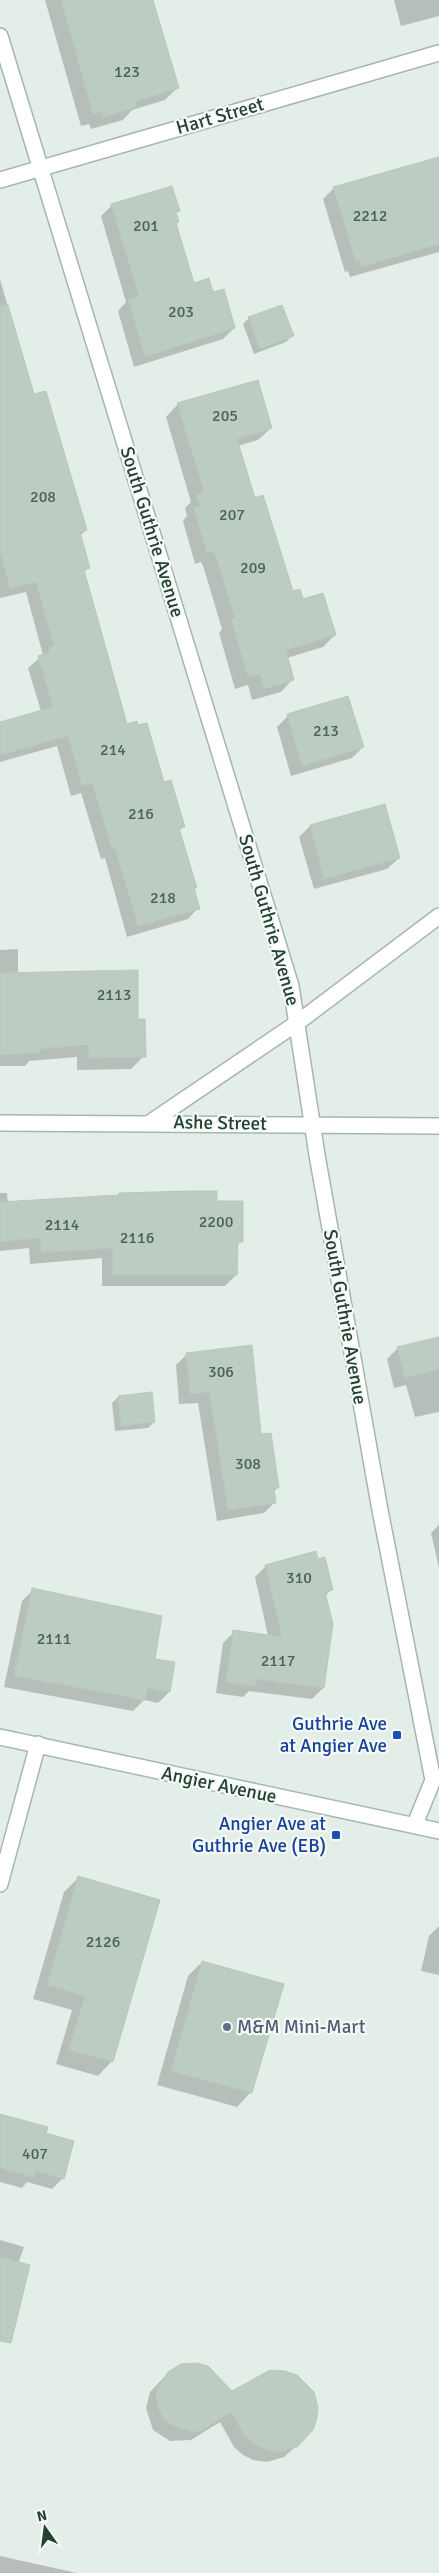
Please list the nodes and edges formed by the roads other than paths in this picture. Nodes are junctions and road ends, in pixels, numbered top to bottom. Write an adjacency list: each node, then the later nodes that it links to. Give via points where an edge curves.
1 (0, 36): 3 (street, South Guthrie Avenue)
2 (439, 52): 3 (street, Hart Street)
3 (40, 169): 4 (street, Hart Street); 6 (street, South Guthrie Avenue, via 291,986)
4 (0, 180)
5 (439, 916): 6 (street)
6 (298, 1023): 7 (street); 9 (street, South Guthrie Avenue)
7 (151, 1122): 8 (street, Ashe Street); 9 (street, Ashe Street)
8 (0, 1123)
9 (312, 1124): 10 (street, Ashe Street); 13 (street, South Guthrie Avenue, via 380,1510 433,1780)
10 (439, 1126)
11 (0, 1737): 12 (street, Angier Avenue)
12 (38, 1744): 13 (street, Angier Avenue, via 147,1770); 15 (street)
13 (415, 1824): 14 (street, Angier Avenue)
14 (439, 1831)
15 (0, 1884)

